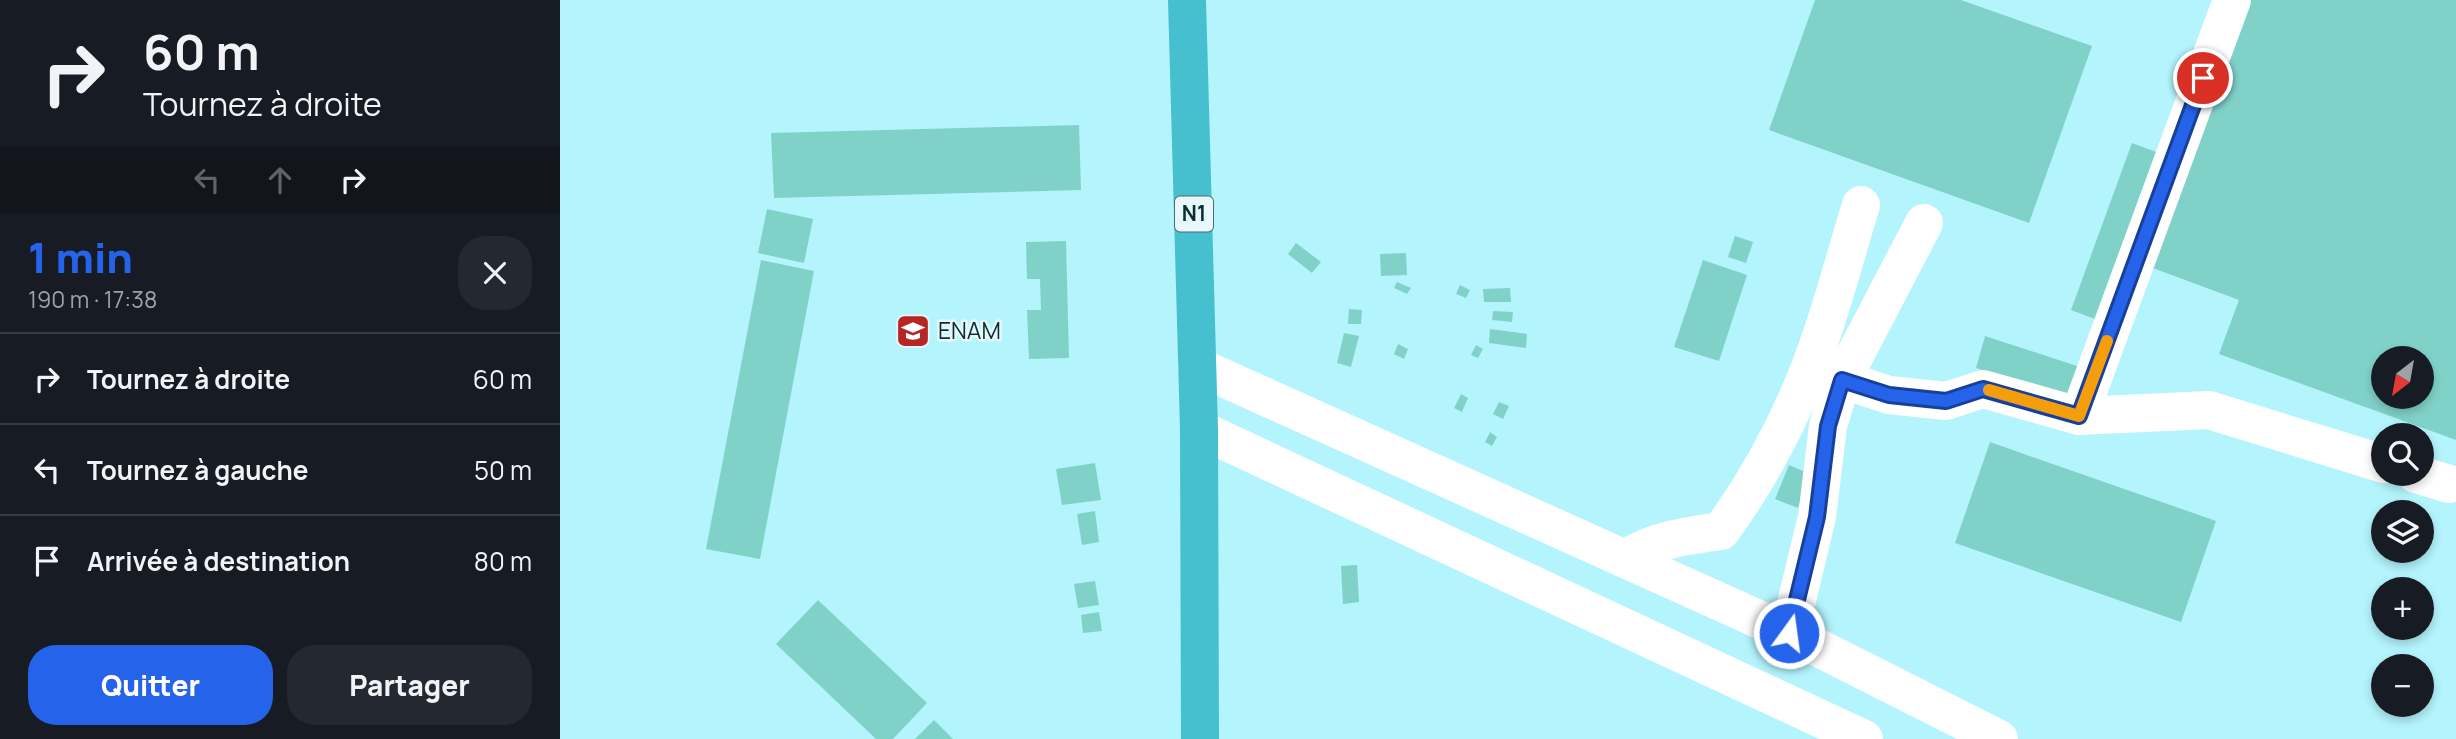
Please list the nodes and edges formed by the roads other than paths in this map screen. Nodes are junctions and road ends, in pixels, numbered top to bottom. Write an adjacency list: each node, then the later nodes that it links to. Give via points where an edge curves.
1 (1188, 0): 5 (highway, N1)
2 (2232, 0): 8 (street)
3 (1861, 205): 6 (street)
4 (1924, 223): 6 (street)
5 (1197, 366): 10 (highway, N1); 12 (street)
6 (1826, 374): 7 (street); 8 (street, via 1889,395 1946,401 1983,389); 9 (street)
7 (1790, 413): 9 (street); 12 (street, via 1721,531 1643,547)
8 (2079, 416): 11 (street, via 2209,410)
9 (1828, 426): 13 (street, via 1817,517)
10 (1199, 429): 14 (highway, N1); 15 (street)
11 (2371, 460)
12 (1625, 559): 13 (street)
13 (1789, 633): 16 (street)
14 (1200, 739)
15 (1864, 739)
16 (1999, 739)

